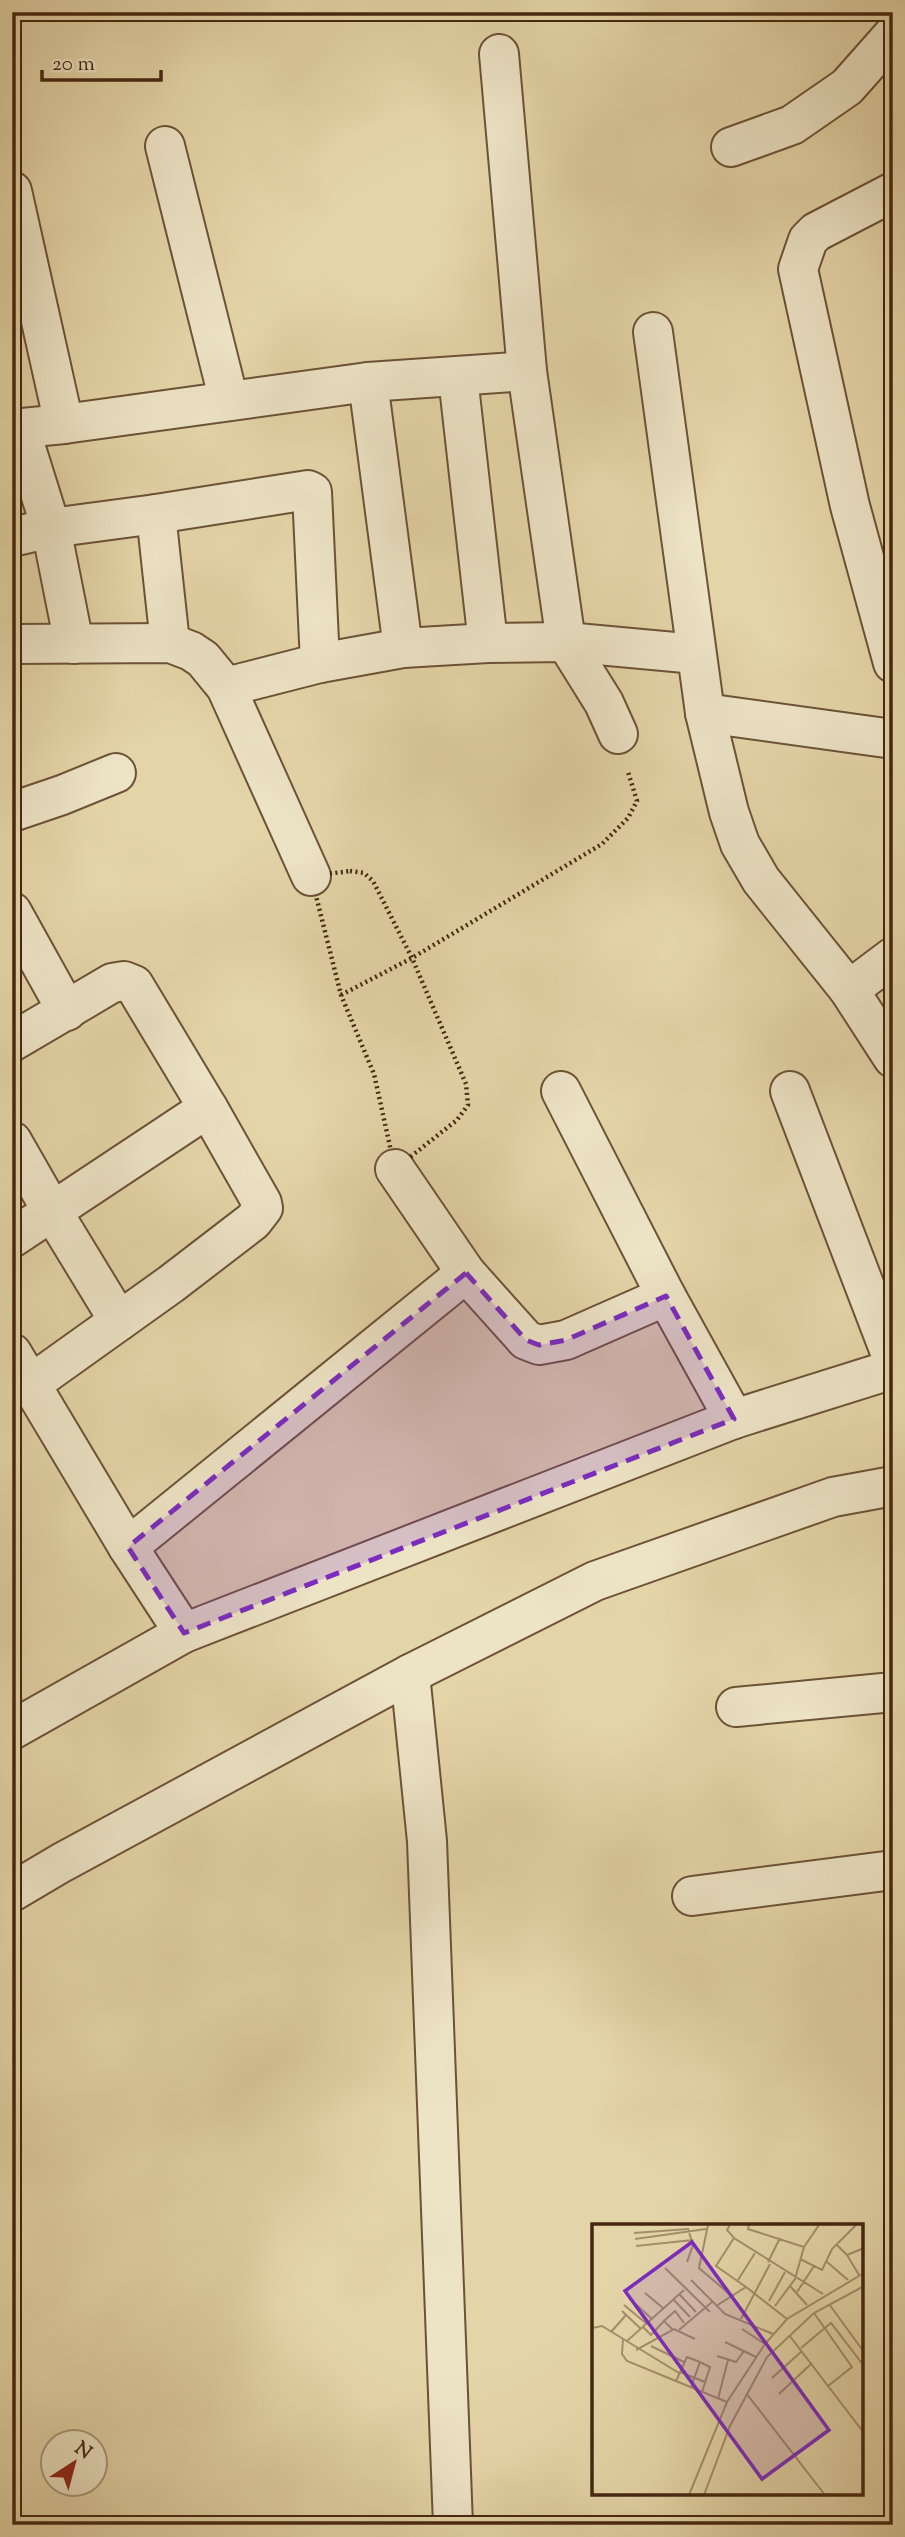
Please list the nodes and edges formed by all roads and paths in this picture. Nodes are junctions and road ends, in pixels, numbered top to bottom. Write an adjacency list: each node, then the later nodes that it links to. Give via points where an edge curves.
1 (893, 35): 4 (street, via 847,87 792,125)
2 (499, 54): 8 (street)
3 (165, 146): 11 (street)
4 (731, 147)
5 (12, 191): 12 (street)
6 (893, 192): 25 (street, via 816,232 797,269 850,506)
7 (653, 332): 23 (street)
8 (527, 371): 9 (street); 17 (street)
9 (458, 377): 10 (street); 19 (street)
10 (368, 382): 11 (street); 22 (street)
11 (229, 401): 12 (street)
12 (64, 424): 13 (street)
13 (16, 429): 15 (street)
14 (156, 514): 15 (street); 18 (street); 24 (street, via 312,492)
15 (51, 528): 16 (street); 21 (street)
16 (12, 537)
17 (566, 642): 19 (street); 23 (street); 28 (street)
18 (170, 643): 21 (street); 26 (street, via 203,659)
19 (488, 643): 22 (street)
20 (12, 644): 21 (street)
21 (74, 644)
22 (403, 648): 24 (street)
23 (696, 654): 27 (street)
24 (320, 663): 26 (street)
25 (893, 663)
26 (226, 687): 32 (street)
27 (705, 713): 29 (street); 36 (street, via 740,844 761,880)
28 (618, 734): 35 (path, via 636,801 628,818 602,844)
29 (893, 739)
30 (116, 773): 31 (street)
31 (12, 812)
32 (311, 876): 35 (path, via 364,873 373,881); 37 (path)
33 (12, 912): 38 (street)
34 (893, 957): 36 (street)
35 (412, 958): 37 (path); 45 (path, via 466,1084 468,1105 457,1120)
36 (849, 990): 40 (street)
37 (341, 995): 45 (path, via 374,1074)
38 (67, 1011): 39 (street); 43 (street, via 112,983 134,985)
39 (12, 1042)
40 (893, 1058)
41 (561, 1091): 49 (street)
42 (790, 1091): 51 (street)
43 (208, 1108): 46 (street); 50 (street, via 263,1208 253,1221)
44 (12, 1141): 46 (street)
45 (395, 1169): 48 (street)
46 (52, 1211): 47 (street); 50 (street)
47 (12, 1238)
48 (466, 1273): 49 (street, via 526,1340 539,1345 566,1340); 56 (street)
49 (666, 1296): 54 (street)
50 (119, 1321): 52 (street)
51 (893, 1360)
52 (21, 1368): 56 (street)
53 (893, 1368): 54 (street)
54 (734, 1419): 57 (street)
55 (893, 1486): 58 (street, via 833,1497 595,1581)
56 (128, 1546): 57 (street)
57 (184, 1633): 61 (street)
58 (410, 1674): 63 (street); 65 (street, via 427,1841)
59 (893, 1692): 60 (street)
60 (736, 1707)
61 (12, 1730)
62 (893, 1870): 64 (street)
63 (12, 1892)
64 (692, 1896)
65 (453, 2525)

